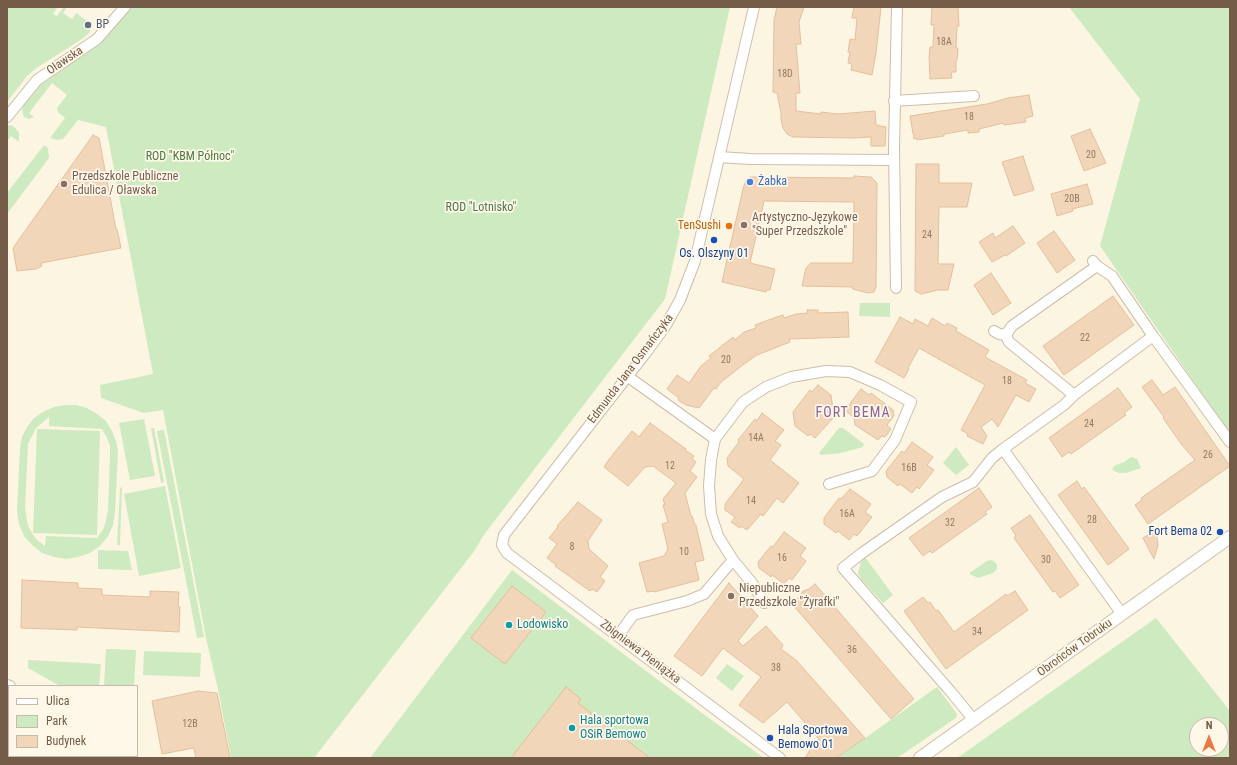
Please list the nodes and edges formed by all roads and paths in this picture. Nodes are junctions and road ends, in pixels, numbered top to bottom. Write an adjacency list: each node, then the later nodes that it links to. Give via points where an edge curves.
1 (125, 7): 6 (street, Oławska, via 97,39 37,80)
2 (754, 7): 7 (street, Edmunda Jana Osmańczyka)
3 (897, 7): 5 (street)
4 (974, 96): 5 (street)
5 (894, 101): 8 (street)
6 (7, 117)
7 (719, 157): 8 (street); 13 (street, Edmunda Jana Osmańczyka, via 695,261 680,300 666,325)
8 (894, 160): 9 (street)
9 (896, 288)
10 (994, 332): 11 (street)
11 (1007, 336): 12 (street, via 1012,326 1095,263 1112,276); 14 (street, via 1009,342)
12 (1153, 336): 14 (street); 16 (street)
13 (627, 376): 15 (street); 20 (street, Edmunda Jana Osmańczyka, via 504,535)
14 (1074, 395): 17 (street)
15 (715, 439): 18 (street, via 743,402 766,387 791,377 826,370 850,372 911,402 895,440 872,471); 21 (street, via 709,486 711,514 718,536)
16 (1230, 442)
17 (1003, 450): 23 (street); 25 (street, via 992,458 973,482 942,497 842,568)
18 (829, 484)
19 (1230, 537): 23 (street, Obrońców Tobruku)
20 (502, 545): 24 (street, Zbigniewa Pieniążka, via 507,552)
21 (733, 560): 22 (street); 24 (street, via 704,594 633,615)
22 (764, 603)
23 (1122, 614): 25 (street, Obrońców Tobruku)
24 (618, 636): 26 (street, Zbigniewa Pieniążka)
25 (974, 720): 27 (street, Obrońców Tobruku)
26 (780, 758)
27 (920, 758)

